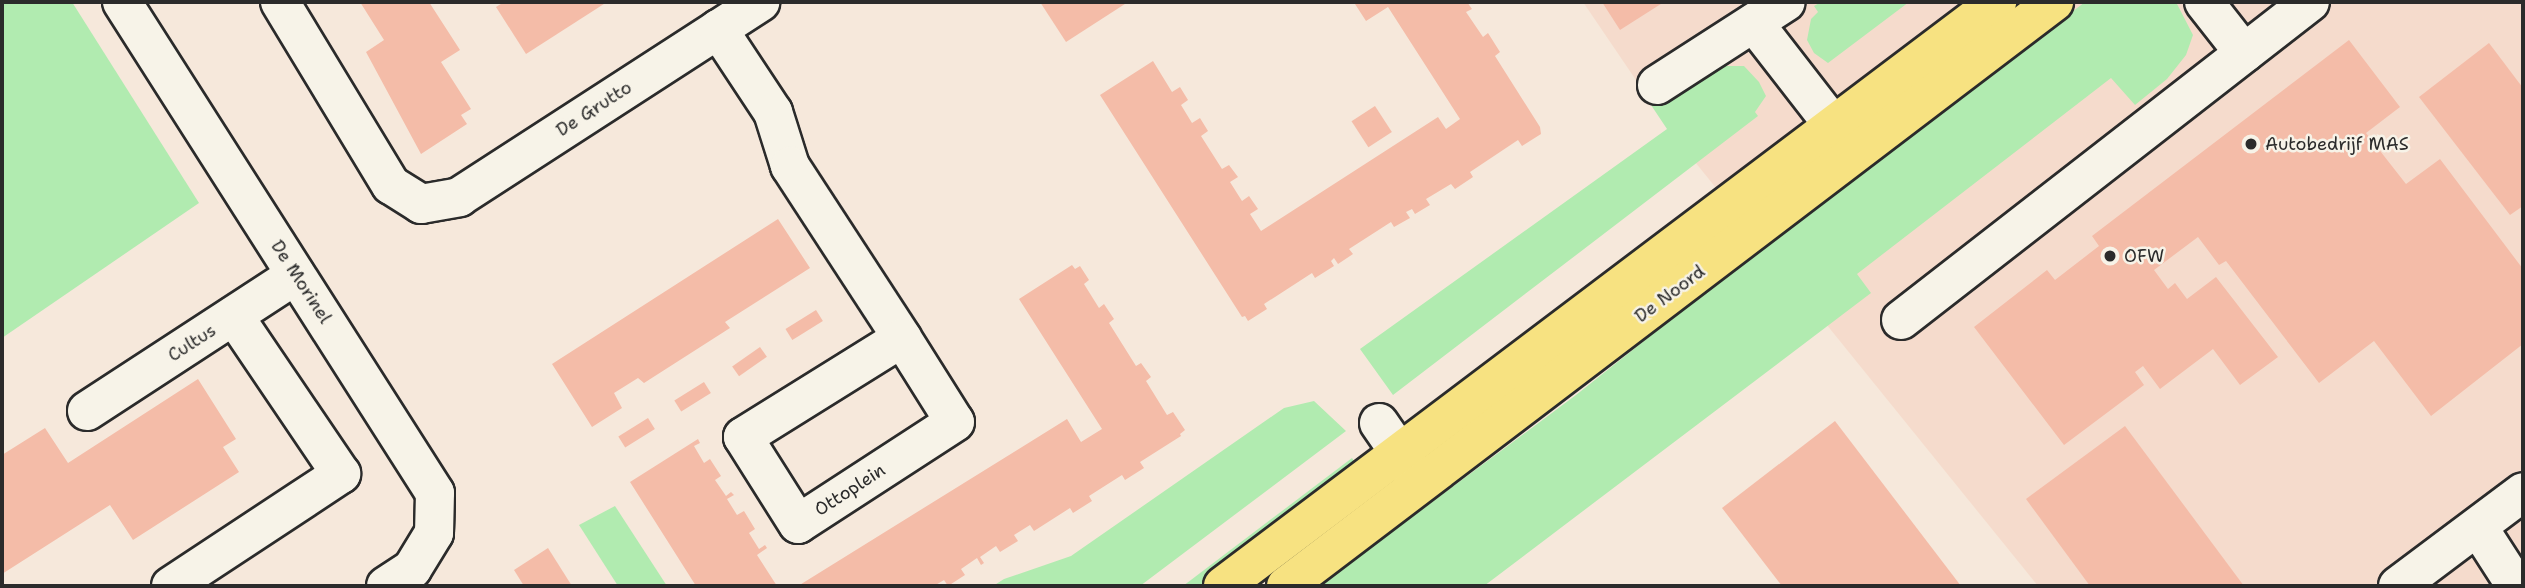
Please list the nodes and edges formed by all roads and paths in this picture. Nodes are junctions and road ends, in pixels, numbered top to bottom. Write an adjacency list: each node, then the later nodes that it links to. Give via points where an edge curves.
1 (122, 2): 14 (street, De Morinel)
2 (280, 2): 10 (street, De Grutto, via 391,185 421,204 459,197)
3 (761, 2): 10 (street, De Grutto)
4 (1786, 2): 9 (street)
5 (1997, 2): 13 (main road, De Noord)
6 (2054, 2): 20 (main road, De Noord)
7 (2204, 2): 11 (street)
8 (2310, 2): 11 (street)
9 (1754, 23): 12 (street); 13 (street)
10 (718, 29): 17 (street, Ottoplein, via 773,112 790,166)
11 (2244, 54): 16 (street)
12 (1657, 85)
13 (1833, 125): 19 (main road, De Noord)
14 (296, 275): 15 (street, Cultus); 23 (street, De Morinel, via 435,493 434,533)
15 (234, 316): 18 (street, Cultus); 24 (street, via 341,474)
16 (1901, 320)
17 (902, 338): 17 (street, Ottoplein, via 955,422 798,524 743,437)
18 (87, 411)
19 (1389, 438): 20 (street); 25 (main road, De Noord)
20 (1421, 484): 26 (main road, De Noord)
21 (2523, 492): 22 (street)
22 (2478, 527): 27 (street); 28 (street)
23 (399, 578)
24 (171, 586)
25 (1223, 586)
26 (1286, 586)
27 (2398, 586)
28 (2516, 586)

